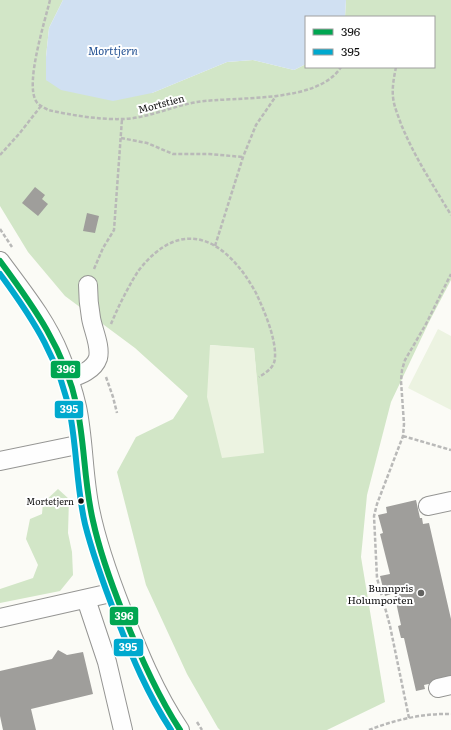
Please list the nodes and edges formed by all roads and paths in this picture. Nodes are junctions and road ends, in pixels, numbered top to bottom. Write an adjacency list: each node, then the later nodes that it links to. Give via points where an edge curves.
1 (50, 0): 5 (path, via 32,83 35,100)
2 (340, 68): 4 (path, Mortstien, via 329,80 317,87)
3 (396, 68): 10 (path, via 393,98 405,134)
4 (276, 96): 6 (path, Mortstien, via 197,102 144,117); 9 (path, via 256,125)
5 (41, 106): 6 (path, Mortstien, via 57,112); 8 (path)
6 (122, 119): 7 (path)
7 (121, 138): 9 (path, via 147,143 173,154); 14 (path, via 114,230 103,248)
8 (0, 155)
9 (243, 157): 11 (path)
10 (451, 215)
11 (215, 246): 15 (path, via 208,242 189,239 168,244 158,251 138,272); 16 (path, via 243,272 268,322 275,357 271,368)
12 (0, 261): 17 (street, via 42,319)
13 (451, 274): 19 (path, via 402,370)
14 (88, 285): 15 (street)
15 (98, 355): 17 (street, via 94,365 86,372); 18 (path)
16 (259, 377)
17 (69, 379): 20 (street, via 77,408)
18 (117, 413)
19 (403, 436): 21 (path); 29 (path, via 377,504 373,526 377,578)
20 (82, 444): 22 (street); 25 (street, via 90,510)
21 (451, 450)
22 (0, 462)
23 (451, 501): 24 (street)
24 (428, 506)
25 (115, 592): 26 (street); 31 (street, via 144,664)
26 (86, 599): 27 (street); 30 (street, via 107,662)
27 (0, 618)
28 (451, 714): 29 (path)
29 (409, 718): 32 (path)
30 (123, 730)
31 (180, 730)
32 (368, 730)

